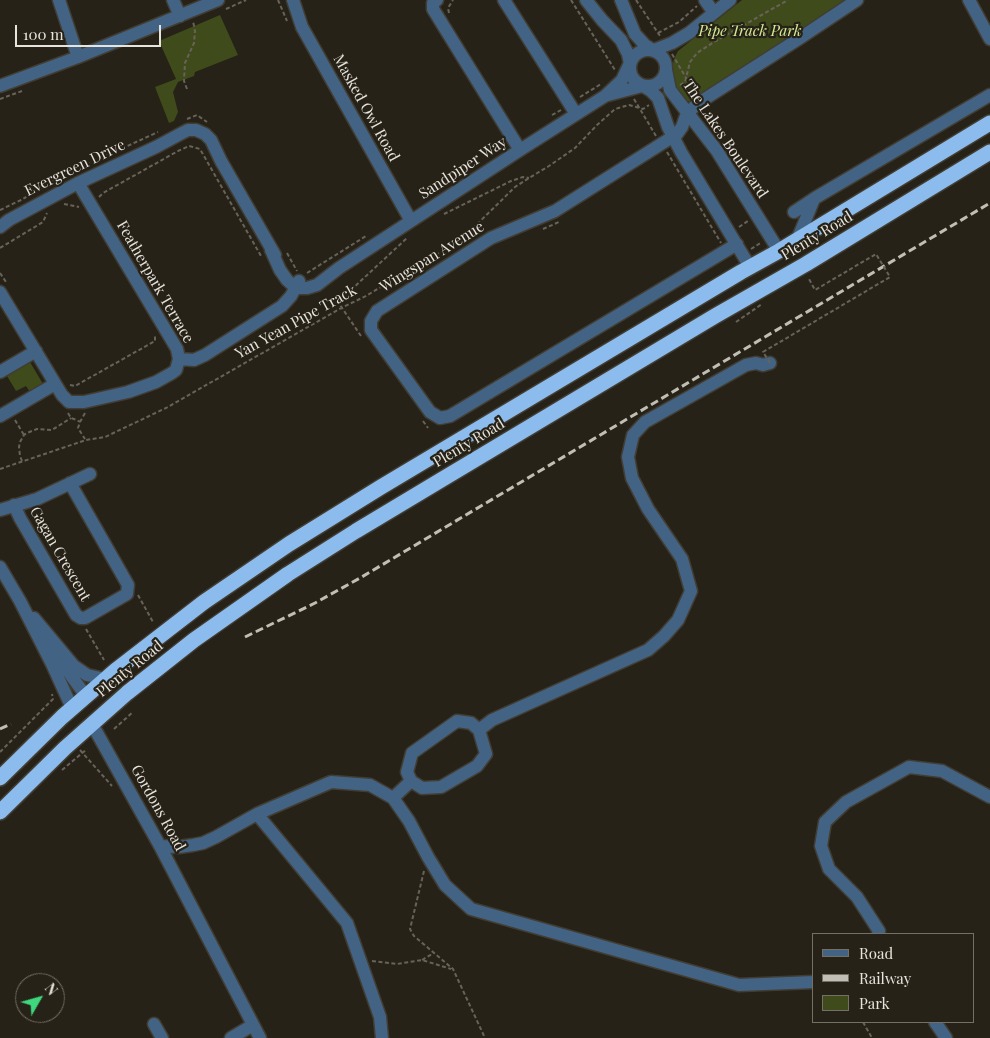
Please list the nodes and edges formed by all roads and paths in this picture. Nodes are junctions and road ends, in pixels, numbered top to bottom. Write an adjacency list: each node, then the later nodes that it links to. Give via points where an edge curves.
1 (59, 0): 24 (street)
2 (173, 0): 17 (street)
3 (218, 0): 17 (street)
4 (437, 0): 46 (street, via 433,9)
5 (453, 0): 18 (path, via 448,8)
6 (504, 0): 37 (street)
7 (586, 0): 25 (street, via 621,40)
8 (621, 0): 22 (street, via 636,34 644,45)
9 (636, 0): 20 (path)
10 (730, 0): 16 (street)
11 (788, 0): 27 (path, via 697,53 690,62)
12 (857, 0): 36 (street)
13 (969, 0): 21 (street)
14 (286, 2): 19 (path); 61 (street, Masked Owl Road)
15 (702, 3): 16 (street); 20 (path, via 679,22)
16 (714, 13): 23 (street)
17 (184, 14): 24 (street); 31 (path, via 194,22 195,31 194,43 185,64)
18 (449, 15)
19 (289, 24)
20 (658, 33): 23 (path)
21 (990, 39)
22 (653, 50): 23 (street); 25 (street, via 641,50); 26 (street, via 663,58)
23 (669, 51): 26 (street); 27 (path)
24 (78, 57): 29 (street)
25 (629, 64): 30 (street, via 634,80); 34 (street, Sandpiper Way, via 622,80)
26 (666, 70): 30 (street, via 656,85); 32 (street, The Lakes Boulevard)
27 (686, 78): 32 (path, via 683,84); 36 (path)
28 (603, 82): 37 (path)
29 (0, 86)
30 (643, 86): 34 (street, Sandpiper Way); 35 (street)
31 (187, 88)
32 (670, 90): 38 (street, The Lakes Boulevard)
33 (990, 95): 51 (street)
34 (605, 96): 37 (street, Sandpiper Way)
35 (658, 98): 44 (street); 48 (path, Yan Yean Pipe Track, via 643,109 629,105 615,109 575,148)
36 (700, 102): 38 (street); 45 (path)
37 (573, 109): 39 (path); 46 (street, Sandpiper Way)
38 (687, 113): 44 (street, via 679,132); 58 (street, The Lakes Boulevard, via 717,151)
39 (550, 117)
40 (182, 121): 42 (path, via 197,115)
41 (990, 123): 65 (highway, Plenty Road)
42 (210, 124)
43 (158, 132): 54 (path, via 62,176)
44 (672, 137): 64 (street); 66 (street, Wingspan Avenue, via 555,212 491,238 377,312 371,321 371,330 430,412 440,418 450,416)
45 (726, 145)
46 (520, 150): 61 (street, Sandpiper Way)
47 (990, 152): 71 (highway, Plenty Road)
48 (529, 178): 57 (path, via 511,181); 77 (path, Yan Yean Pipe Track, via 456,242)
49 (78, 183): 60 (street, Evergreen Drive); 69 (street, Evergreen Drive, via 156,147 196,133 221,161); 81 (street, Featherpark Terrace, via 178,349)
50 (98, 198): 69 (path, via 178,150 189,146 200,149)
51 (815, 198): 55 (street); 65 (street, Plenty Road)
52 (63, 204): 53 (path)
53 (81, 208)
54 (0, 210)
55 (794, 212)
56 (47, 214): 67 (path, via 44,222)
57 (438, 217)
58 (759, 218): 64 (path); 68 (street, The Lakes Boulevard)
59 (564, 219): 62 (path)
60 (3, 223)
61 (411, 227): 74 (street, Sandpiper Way, via 339,268 317,285 306,288); 77 (path, via 338,302)
62 (539, 231)
63 (366, 236): 69 (path, via 308,273 297,271)
64 (725, 236): 66 (street)
65 (798, 238): 68 (highway, Plenty Road)
66 (737, 244): 70 (street)
67 (0, 248)
68 (779, 251): 70 (highway, Plenty Road); 71 (highway)
69 (272, 252): 74 (street, via 287,280)
70 (750, 267): 75 (highway); 102 (highway, Plenty Road, via 289,544 196,608)
71 (791, 272): 75 (highway, Plenty Road)
72 (0, 273): 76 (path)
73 (808, 280): 82 (path, bridge, via 815,290 876,254 890,277 763,352)
74 (298, 285): 81 (street, via 282,306 205,355 194,360)
75 (763, 288): 107 (highway, Plenty Road, via 288,574 187,646)
76 (5, 290): 80 (street)
77 (343, 307): 78 (path); 89 (path, Yan Yean Pipe Track, via 166,408 105,437)
78 (350, 320)
79 (156, 333): 84 (path, via 154,341 75,386)
80 (36, 352): 83 (street); 84 (street)
81 (179, 360): 85 (street, Featherpark Terrace, via 176,370 156,382)
82 (770, 363): 109 (street, via 746,365 645,422 633,435 628,457 632,478 648,509 682,559 691,591 678,620 648,650 492,720)
83 (0, 372)
84 (61, 384): 85 (street, via 62,395 68,402); 86 (street)
85 (84, 402): 87 (path, via 86,410)
86 (5, 413): 88 (path)
87 (80, 422): 88 (path, via 71,418 52,430 37,429); 89 (path, via 78,428)
88 (24, 435): 90 (path, via 19,447)
89 (86, 440): 90 (path, Yan Yean Pipe Track)
90 (22, 461): 91 (path, Yan Yean Pipe Track)
91 (0, 469)
92 (90, 474): 93 (street)
93 (70, 483): 94 (street, via 37,499); 97 (street)
94 (14, 505): 95 (street); 99 (street, Gagan Crescent, via 76,615)
95 (0, 510)
96 (0, 567): 98 (street, Gordons Road)
97 (128, 590): 99 (street, Gagan Crescent, via 127,594); 100 (path, via 136,592)
98 (23, 605): 102 (street, via 74,666 87,675); 103 (street, Gordons Road); 105 (street, Gordons Road)
99 (81, 618): 101 (path)
100 (153, 622)
101 (104, 660)
102 (105, 679): 103 (highway, Plenty Road)
103 (86, 696): 105 (highway, Plenty Road); 107 (highway)
104 (53, 699): 112 (path)
105 (72, 708): 107 (highway, Gordons Road); 115 (highway, Plenty Road)
106 (133, 712): 108 (path)
107 (92, 724): 120 (highway, Plenty Road); 122 (street, Gordons Road)
108 (114, 729)
109 (479, 730): 116 (street, via 471,723 457,721 412,753 407,772); 116 (street, via 486,754 477,766 441,787 422,788)
110 (79, 748): 113 (path)
111 (87, 749): 113 (path)
112 (0, 752)
113 (83, 753): 114 (path); 117 (path)
114 (60, 772)
115 (0, 778)
116 (411, 781): 118 (street)
117 (112, 786)
118 (393, 798): 121 (street, via 370,785 331,782); 123 (street)
119 (990, 798): 124 (street, via 942,771 909,767 846,802 826,822 821,846 829,869 857,897)
120 (0, 812)
121 (257, 814): 122 (street, via 203,843); 126 (street, via 347,923)
122 (160, 846): 133 (street, Gordons Road)
123 (428, 857): 125 (path, via 410,928 414,936); 129 (street, via 445,885 471,910 739,986)
124 (879, 933)
125 (434, 953): 127 (path); 128 (path)
126 (360, 960): 127 (path, via 397,964); 137 (street, via 380,1018)
127 (422, 960): 128 (path)
128 (453, 970): 138 (path)
129 (812, 982)
130 (864, 1023): 139 (path)
131 (937, 1023): 140 (street)
132 (154, 1024): 134 (street)
133 (253, 1025): 135 (street); 136 (street, Gordons Road)
134 (162, 1038)
135 (231, 1038)
136 (260, 1038)
137 (382, 1038)
138 (485, 1038)
139 (872, 1038)
140 (946, 1038)

